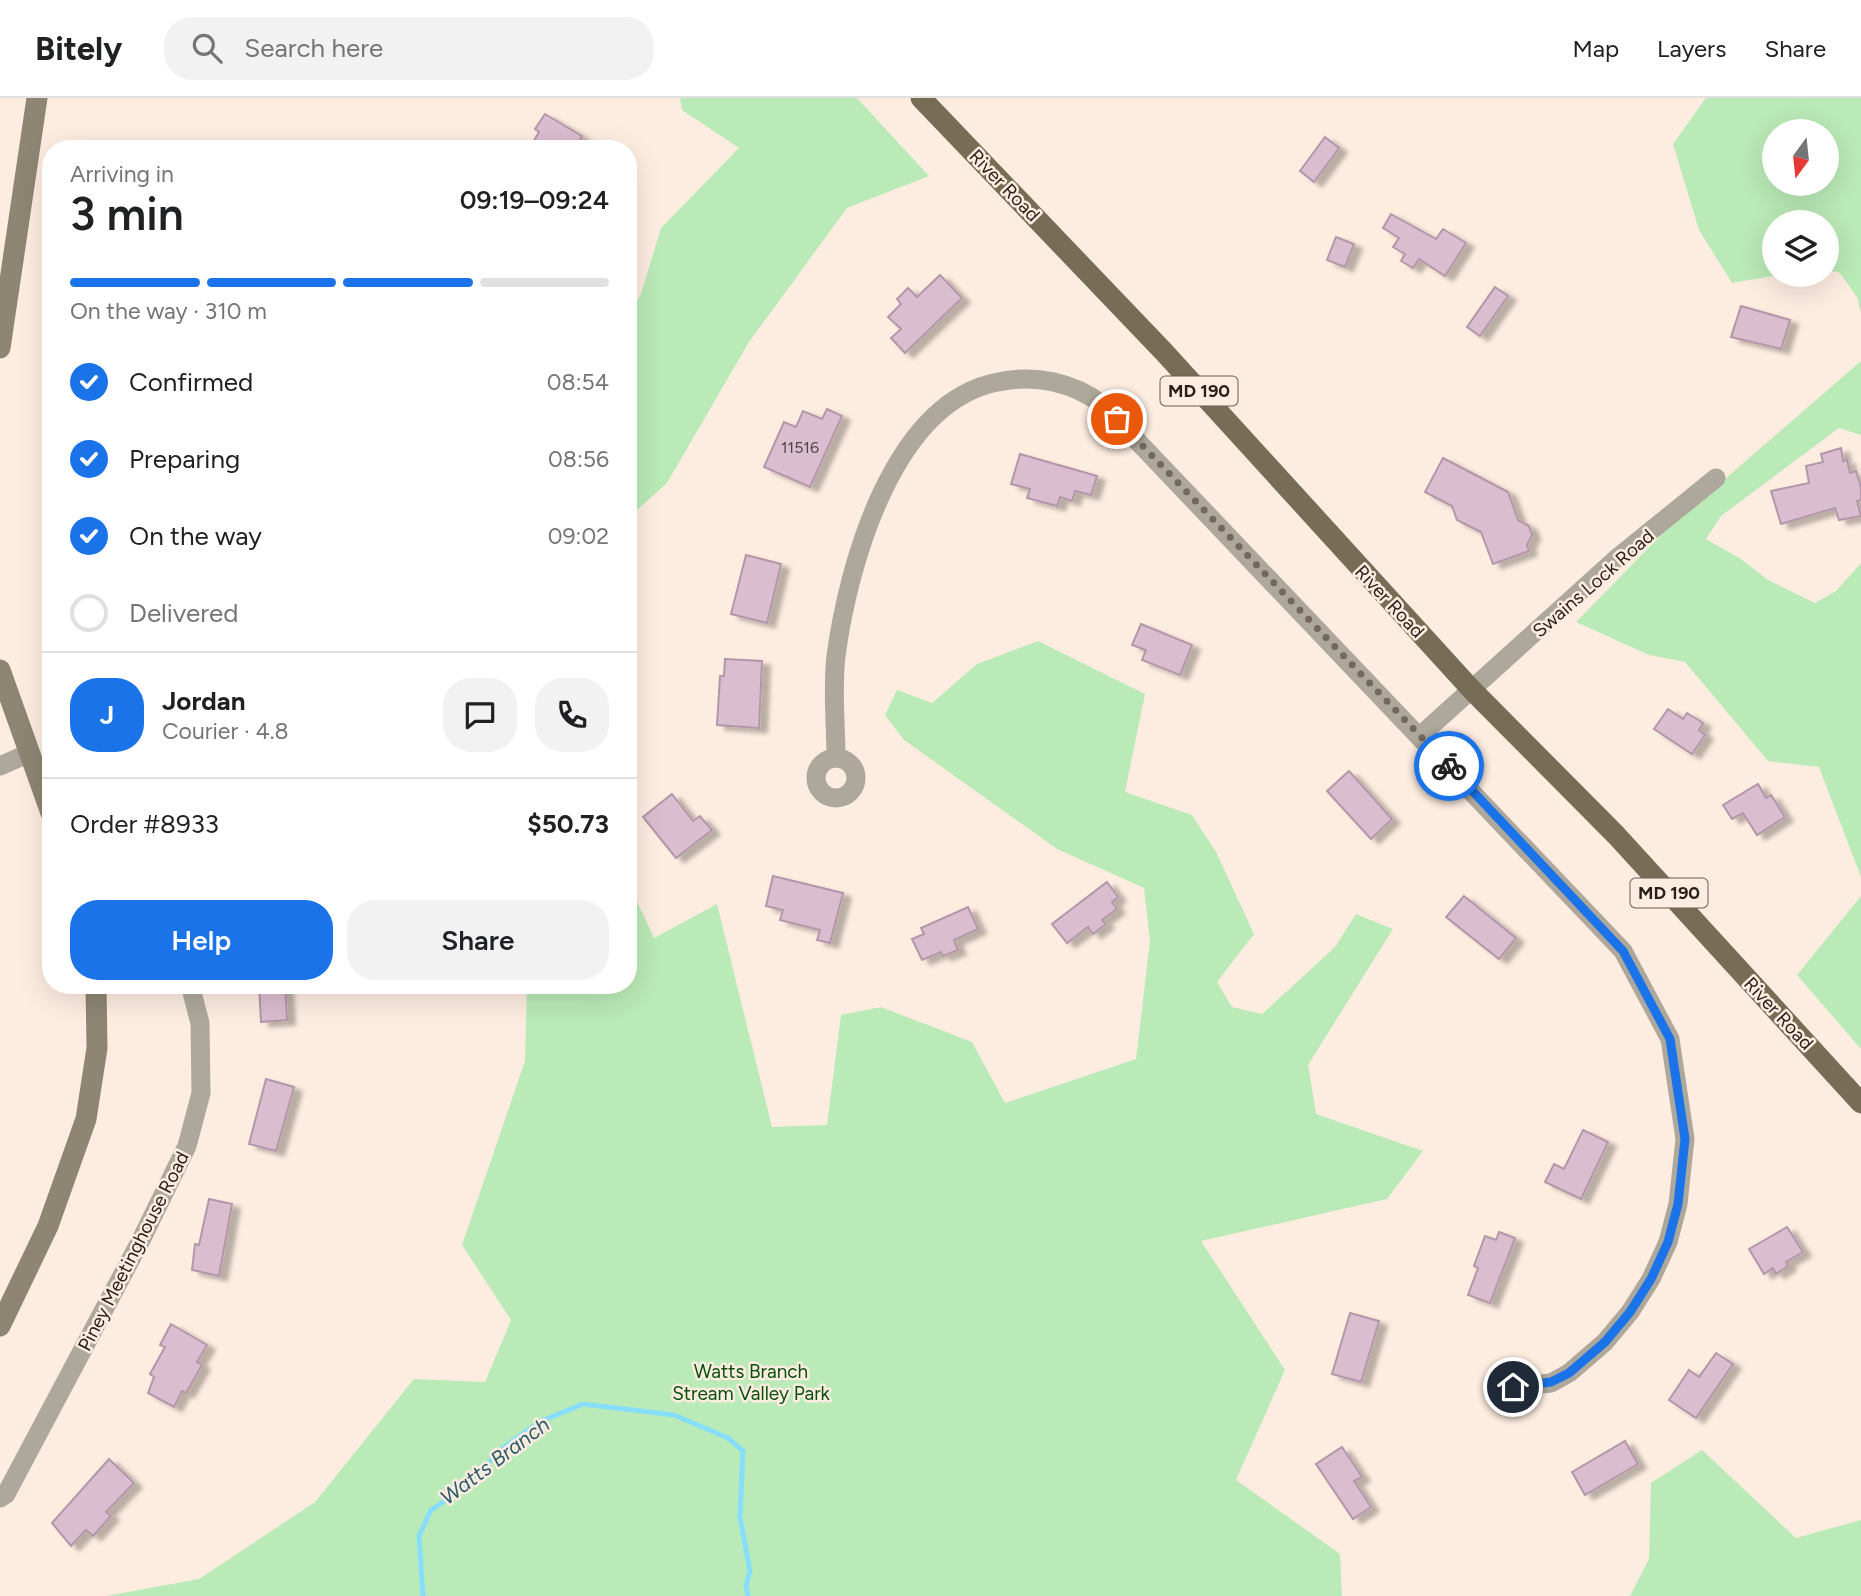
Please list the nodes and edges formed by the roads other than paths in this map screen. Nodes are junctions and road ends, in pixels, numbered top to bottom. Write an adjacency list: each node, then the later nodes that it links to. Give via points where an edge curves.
1 (37, 98): 3 (main road)
2 (921, 98): 6 (main road, River Road / MD 190, via 1164,352)
3 (0, 348)
4 (1716, 478): 6 (street, Swains Lock Road, via 1616,559)
5 (0, 670): 8 (main road)
6 (1472, 690): 7 (street, Swains Lock Road); 14 (main road, River Road / MD 190, via 1616,835)
7 (1421, 735): 9 (street, via 1103,405 1071,387 1018,377 984,384 936,413 915,436 890,479 867,530 845,606 836,659); 16 (street, via 1623,951 1670,1039 1685,1139 1678,1204 1668,1242 1630,1312 1605,1342 1569,1373 1551,1382)
8 (27, 754): 10 (street); 11 (main road)
9 (836, 758)
10 (0, 765)
11 (42, 791)
12 (96, 994): 15 (main road, via 97,1048 86,1119 48,1226)
13 (192, 994): 17 (street, Piney Meetinghouse Road, via 200,1023 201,1093 187,1146)
14 (1861, 1102)
15 (0, 1326)
16 (1513, 1387)
17 (0, 1498)

